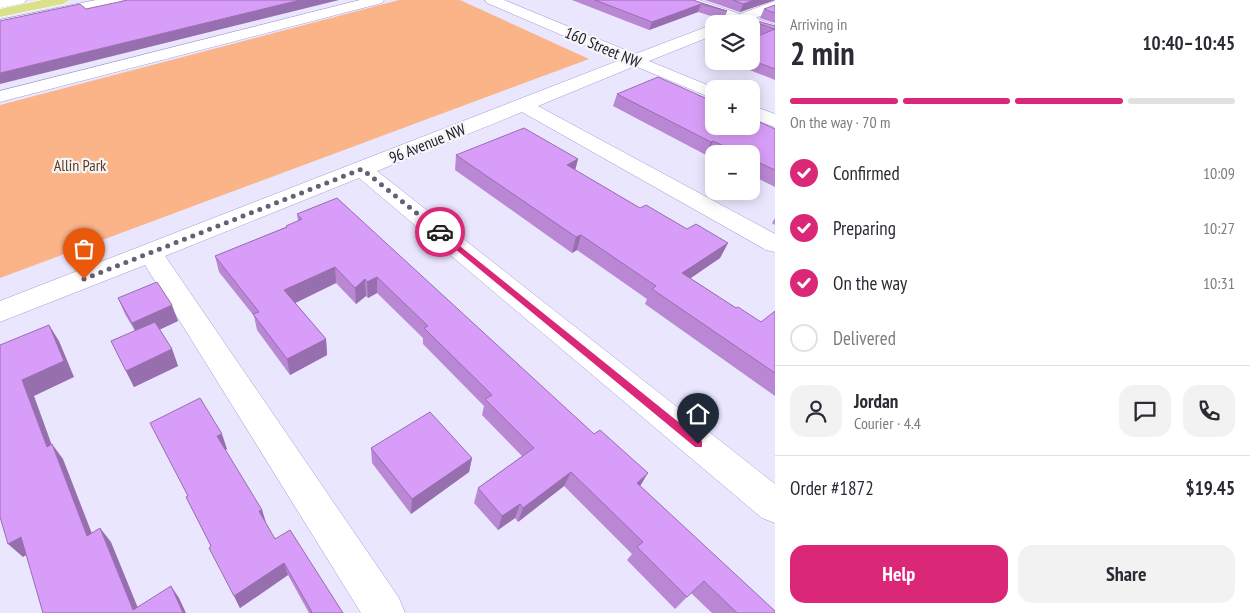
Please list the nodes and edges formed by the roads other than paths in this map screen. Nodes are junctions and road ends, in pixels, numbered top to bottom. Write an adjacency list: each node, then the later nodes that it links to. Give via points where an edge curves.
1 (19, 0): 7 (street)
2 (63, 0): 9 (main road)
3 (116, 0): 12 (street)
4 (377, 0): 18 (street)
5 (492, 0): 16 (street, 160 Street NW)
6 (685, 0): 10 (street)
7 (0, 4)
8 (775, 5): 11 (street)
9 (0, 13)
10 (720, 15)
11 (749, 15)
12 (0, 25)
13 (760, 27): 14 (street)
14 (775, 30)
15 (705, 33): 16 (street, 96 Avenue NW)
16 (635, 61): 17 (street, 160 Street NW); 19 (street, 96 Avenue NW)
17 (705, 90)
18 (0, 97)
19 (523, 105): 22 (street, 96 Avenue NW); 23 (street)
20 (760, 115): 21 (street)
21 (775, 121)
22 (362, 169): 24 (street, 96 Avenue NW); 26 (street)
23 (775, 244)
24 (150, 253): 25 (street, 96 Avenue NW); 27 (street)
25 (0, 312)
26 (775, 506)
27 (384, 613)

